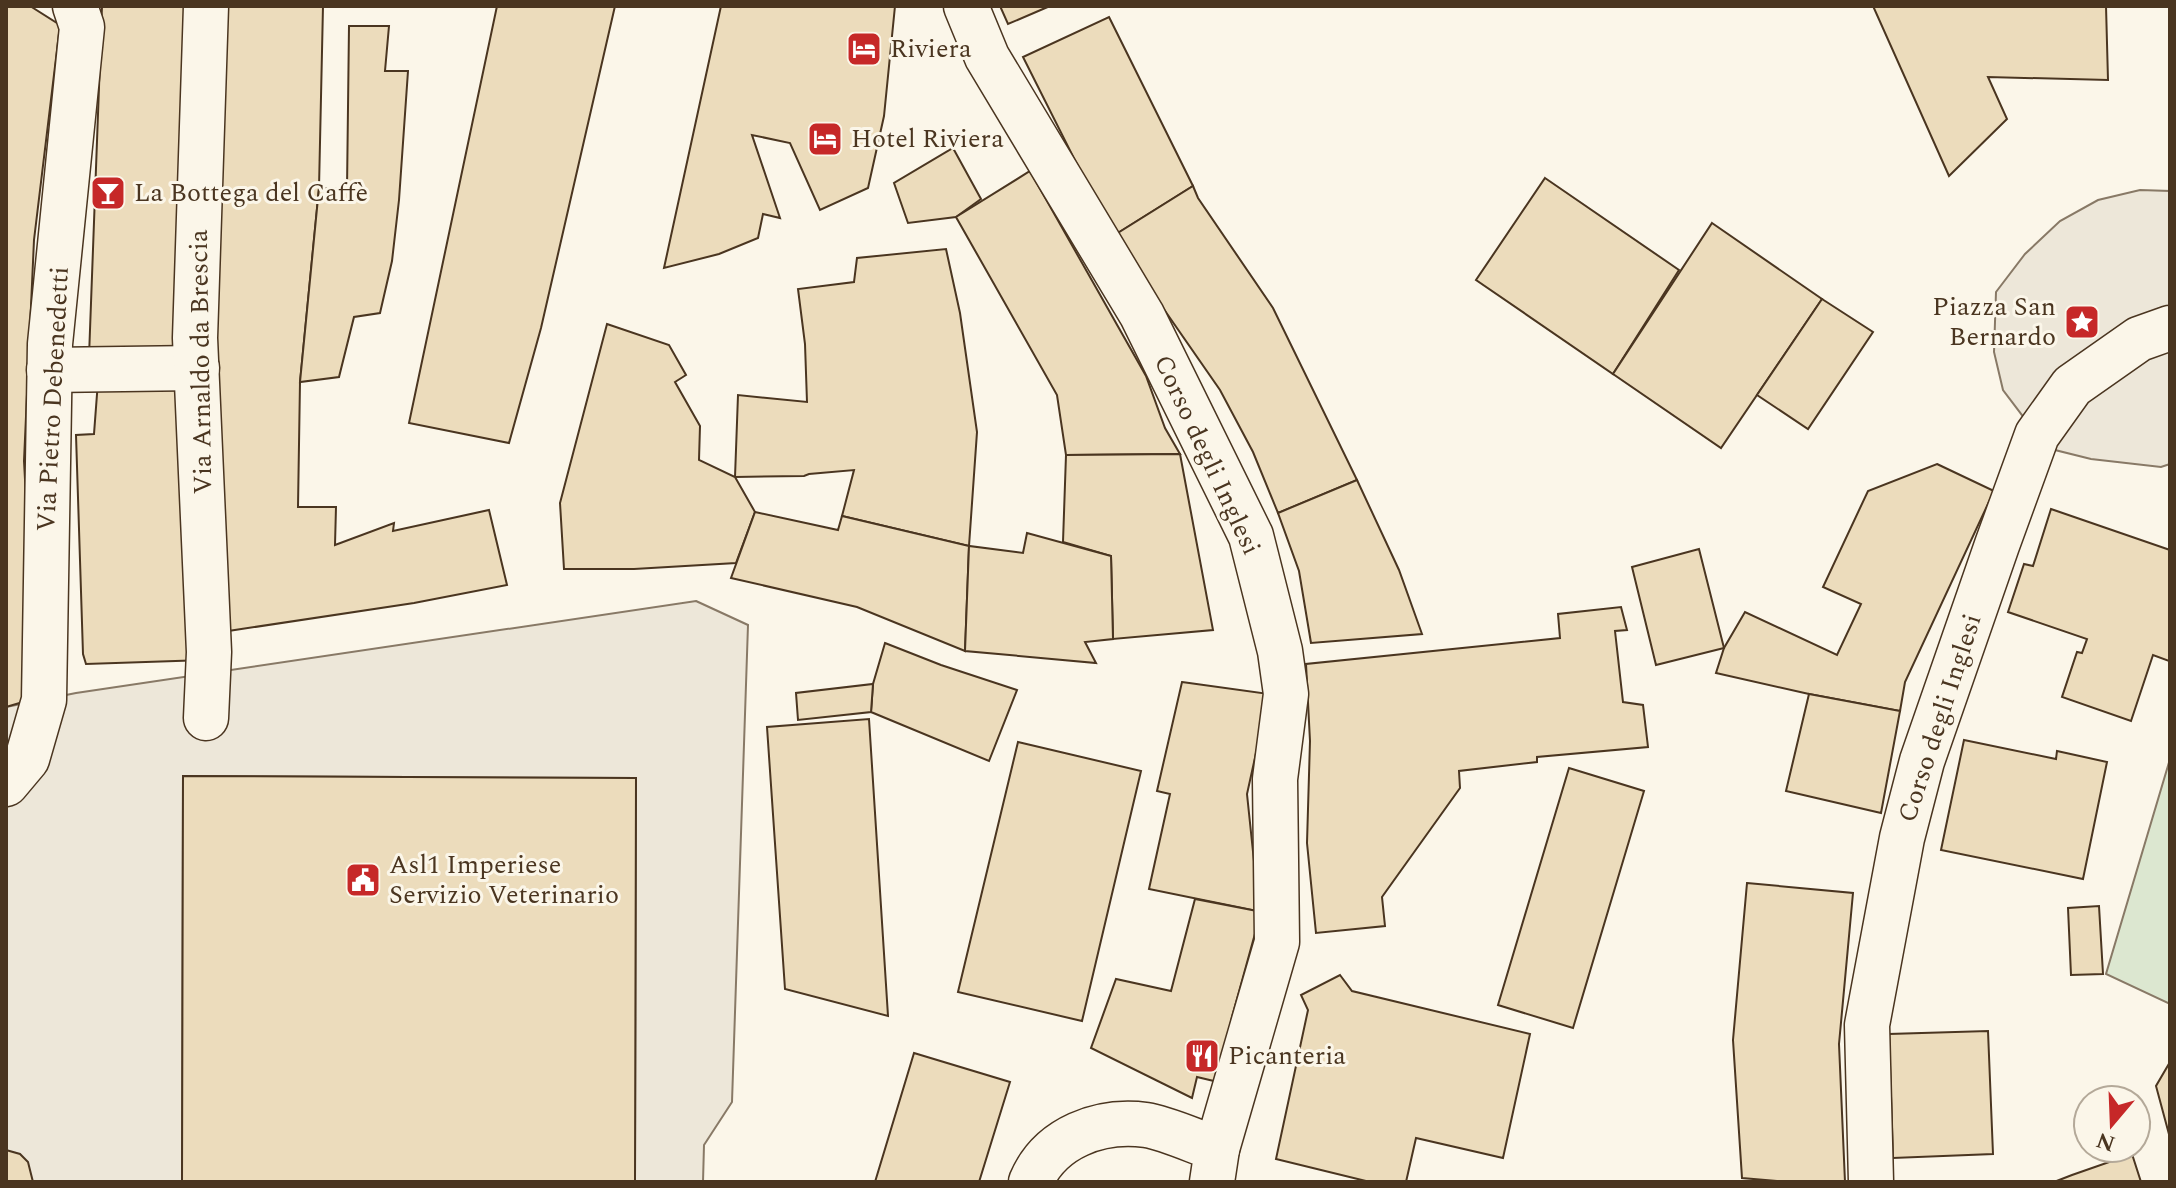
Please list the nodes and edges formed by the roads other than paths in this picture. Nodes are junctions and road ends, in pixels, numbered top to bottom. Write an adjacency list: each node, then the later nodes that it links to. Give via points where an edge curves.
1 (75, 6): 6 (street, Via Pietro Debenedetti, via 82,27)
2 (206, 6): 5 (street, Via Arnaldo da Brescia)
3 (966, 6): 9 (street, Corso degli Inglesi, via 987,57 1142,315 1251,536 1280,651 1286,694 1275,779 1277,942)
4 (2170, 328): 11 (street, Corso degli Inglesi, via 2139,339 2072,386 2037,435 1997,545 1922,761 1902,838 1867,1025)
5 (197, 368): 6 (street); 7 (street, Via Arnaldo da Brescia, via 209,652)
6 (49, 370): 8 (street, Via Pietro Debenedetti, via 44,700 27,759)
7 (206, 718)
8 (6, 784)
9 (1215, 1166): 10 (street, via 1149,1125 1116,1123 1083,1130 1056,1148)
10 (1031, 1182)
11 (1871, 1182)

